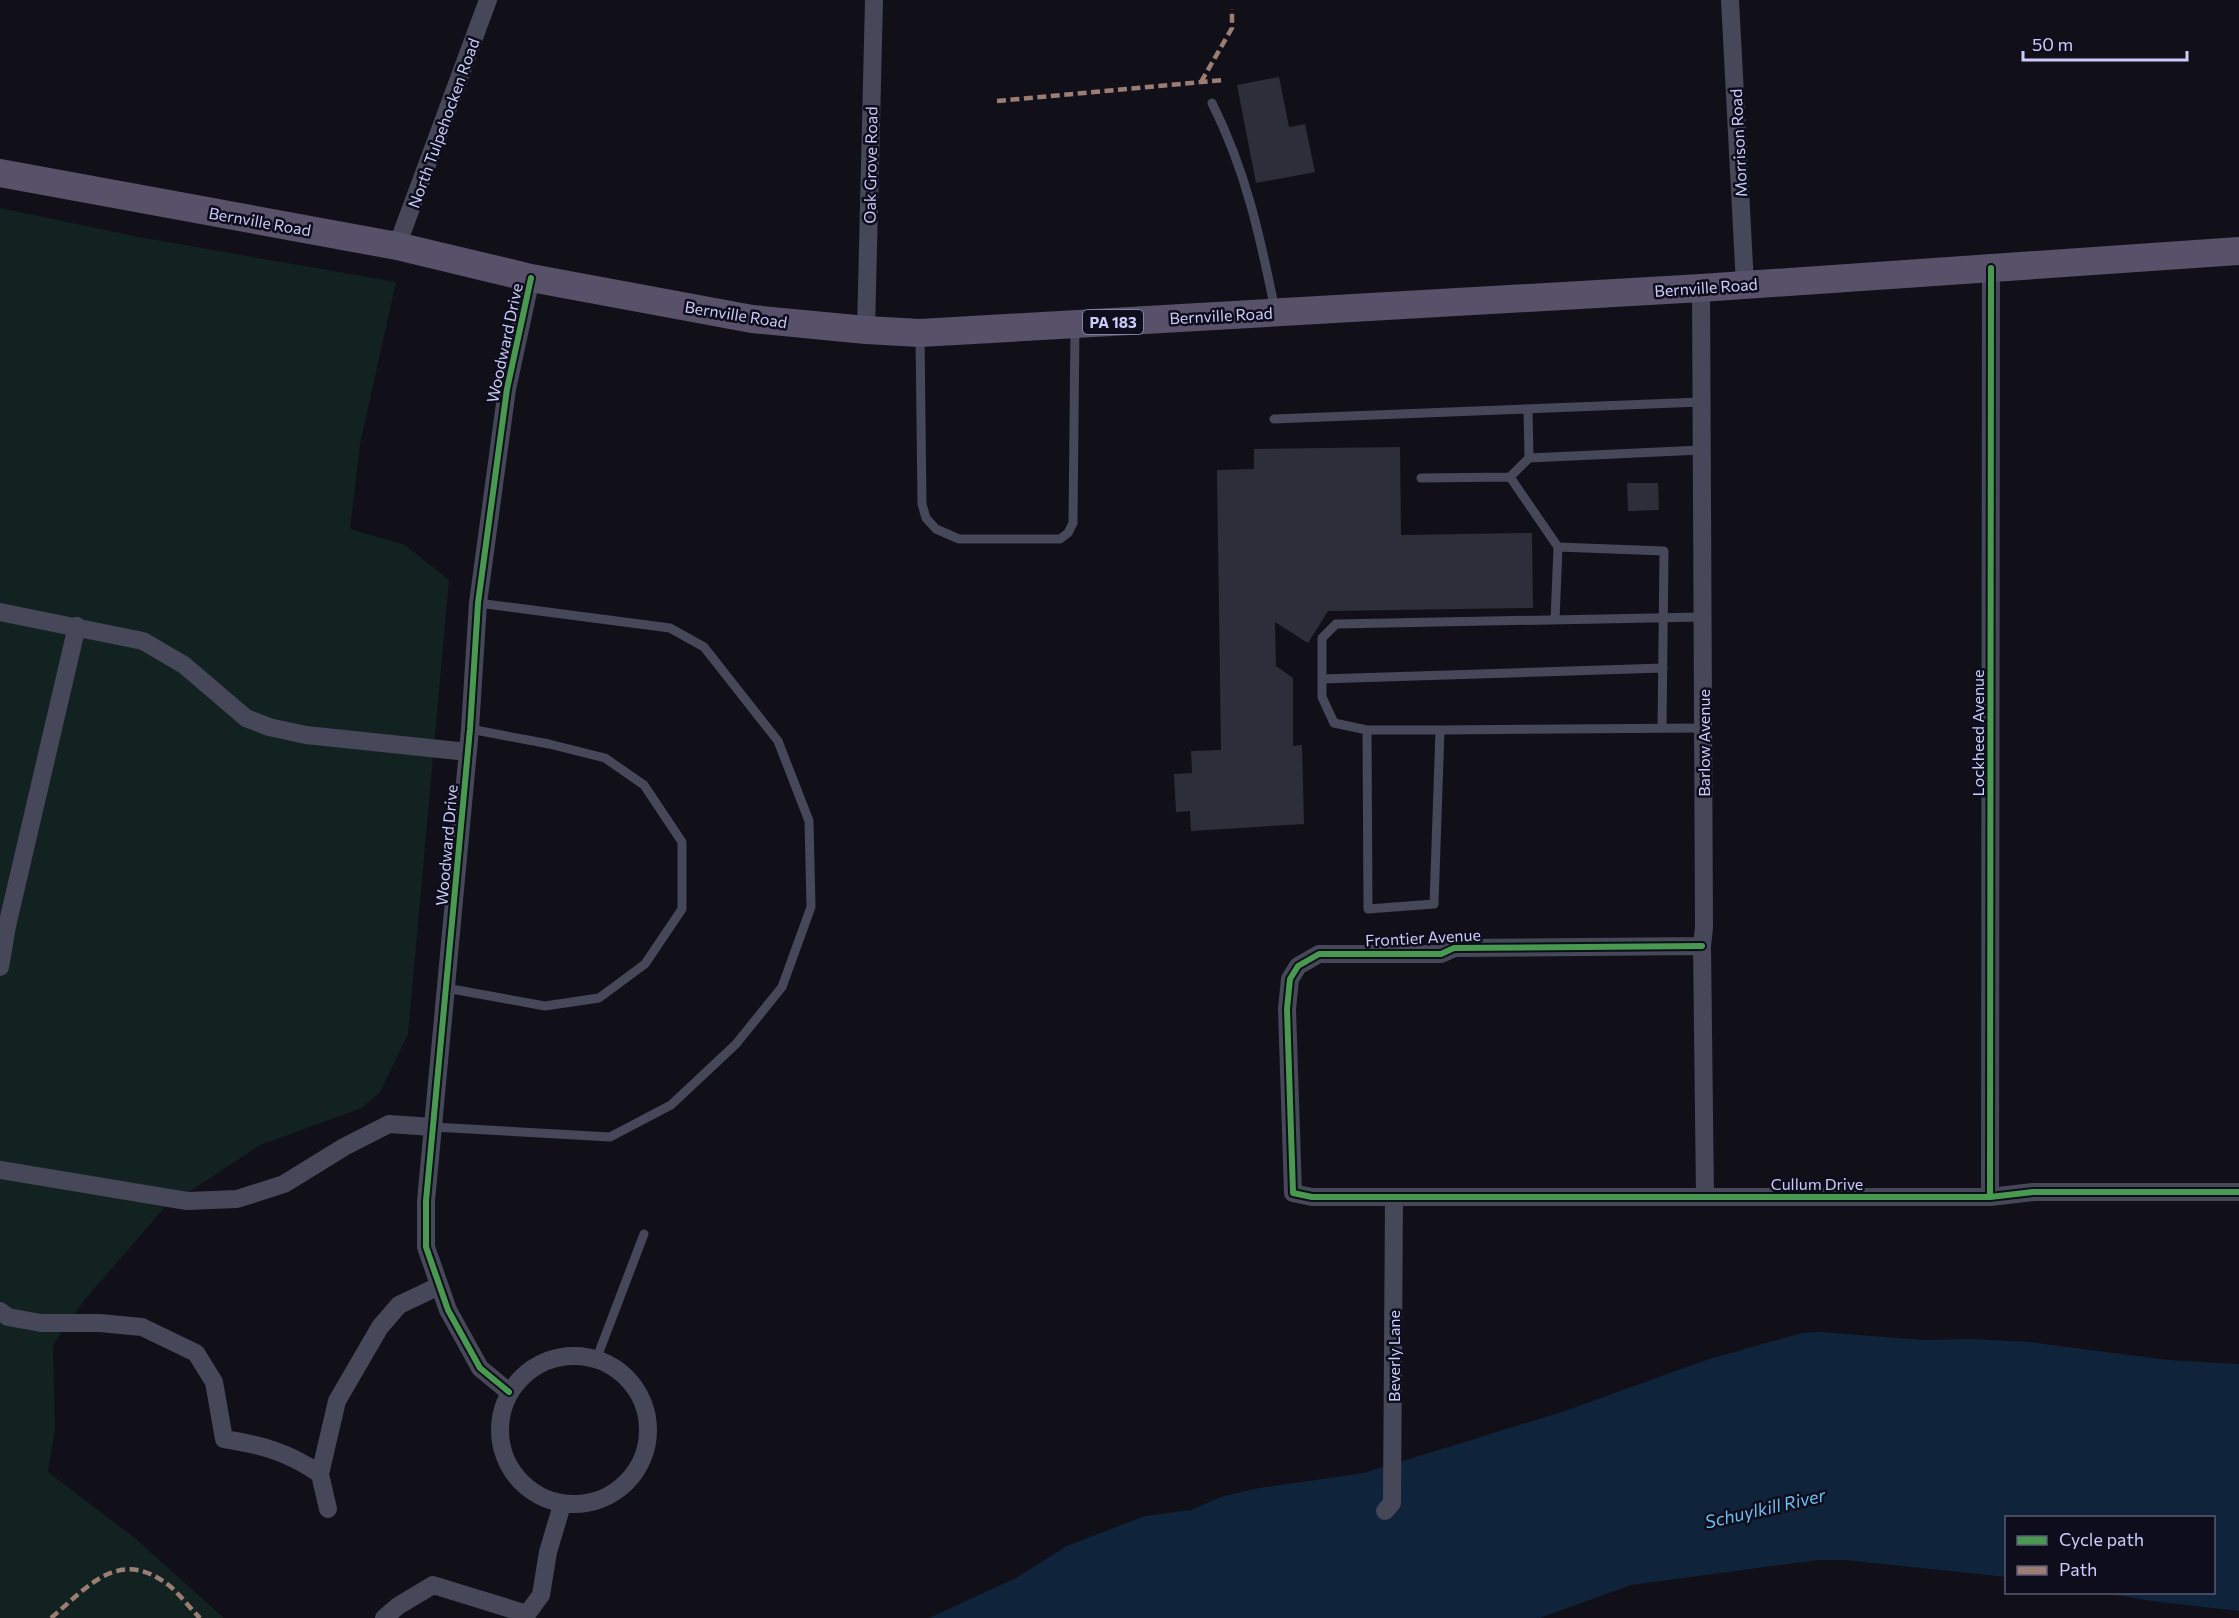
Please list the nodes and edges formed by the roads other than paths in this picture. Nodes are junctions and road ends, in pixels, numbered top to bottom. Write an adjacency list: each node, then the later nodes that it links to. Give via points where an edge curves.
1 (488, 0): 6 (street, North Tulpehocken Road)
2 (873, 0): 14 (street, Oak Grove Road)
3 (1730, 0): 10 (street, Morrison Road)
4 (1212, 103): 12 (lane, via 1249,193)
5 (0, 173): 6 (main road, Bernville Road / PA 183)
6 (397, 246): 9 (main road, Bernville Road / PA 183)
7 (2239, 251): 8 (main road, Bernville Road / PA 183)
8 (1990, 268): 10 (main road, Bernville Road / PA 183); 46 (street, Lockheed Avenue)
9 (531, 278): 14 (main road, Bernville Road / PA 183, via 752,319); 24 (street, Woodward Drive, via 507,389)
10 (1745, 285): 11 (main road, Bernville Road / PA 183)
11 (1701, 288): 12 (main road, Bernville Road / PA 183); 16 (street, Barlow Avenue)
12 (1275, 312): 13 (main road, Bernville Road / PA 183)
13 (1075, 324): 15 (main road, Bernville Road / PA 183); 15 (lane, via 1073,523 1060,539 958,539 936,529 926,518 922,504)
14 (866, 330): 15 (main road, Bernville Road / PA 183)
15 (920, 333)
16 (1701, 402): 17 (lane); 19 (street, Barlow Avenue)
17 (1528, 409): 18 (lane); 20 (lane)
18 (1274, 419)
19 (1701, 450): 20 (lane); 26 (street, Barlow Avenue)
20 (1529, 458): 21 (lane)
21 (1510, 477): 22 (lane); 23 (lane)
22 (1421, 478)
23 (1558, 546): 27 (lane, via 1664,551); 28 (lane)
24 (478, 603): 34 (street, Woodward Drive); 41 (lane, via 670,628 704,646 778,741 809,820 811,907 782,987 736,1044 671,1105 610,1137)
25 (0, 612): 29 (street)
26 (1702, 617): 27 (lane); 33 (street, Barlow Avenue)
27 (1663, 618): 28 (lane); 30 (lane)
28 (1556, 620): 31 (lane, via 1336,624 1322,638)
29 (77, 626): 37 (street, via 143,641 184,665 246,718 269,727 306,735); 39 (street)
30 (1663, 668): 31 (lane); 32 (lane)
31 (1322, 679): 35 (lane, via 1322,697 1334,723)
32 (1662, 728): 33 (lane); 36 (lane)
33 (1703, 728): 38 (street, Barlow Avenue)
34 (470, 729): 37 (street, Woodward Drive); 40 (lane, via 605,758 644,785 682,842 682,909 645,964 599,998 545,1006)
35 (1367, 730): 36 (lane); 36 (lane, via 1368,909 1434,904)
36 (1440, 730)
37 (468, 752): 40 (street, Woodward Drive)
38 (1702, 946): 44 (street, Frontier Avenue, via 1454,948 1441,954 1319,954 1298,966 1290,979 1287,1009 1293,1193 1312,1197); 45 (street, Barlow Avenue)
39 (0, 968)
40 (446, 988): 41 (street, Woodward Drive)
41 (433, 1127): 42 (street, via 389,1124 284,1184 237,1199 187,1201); 48 (street, Woodward Drive, via 426,1247)
42 (0, 1170)
43 (2239, 1192): 46 (street, Cullum Drive, via 2033,1192)
44 (1394, 1197): 45 (street, Cullum Drive); 55 (street, Beverly Lane, via 1392,1503)
45 (1705, 1197): 46 (street, Cullum Drive)
46 (1990, 1197)
47 (644, 1234): 50 (lane)
48 (439, 1286): 51 (street, Woodward Drive, via 480,1368); 52 (street, via 399,1305 380,1327 337,1401)
49 (0, 1311): 52 (street, via 8,1317 41,1323 142,1328 196,1353 214,1382 224,1439 261,1445 301,1461)
50 (596, 1360): 51 (street, via 585,1356 555,1357 529,1370); 53 (street, via 612,1366 634,1385 646,1412 648,1441 638,1469 618,1491 592,1503)
51 (509, 1392): 53 (street, via 499,1419 501,1449 513,1475 535,1495)
52 (320, 1474): 54 (street)
53 (562, 1505): 56 (street, via 541,1595 526,1614 433,1585)
54 (328, 1509)
55 (1385, 1511)
56 (384, 1618)

